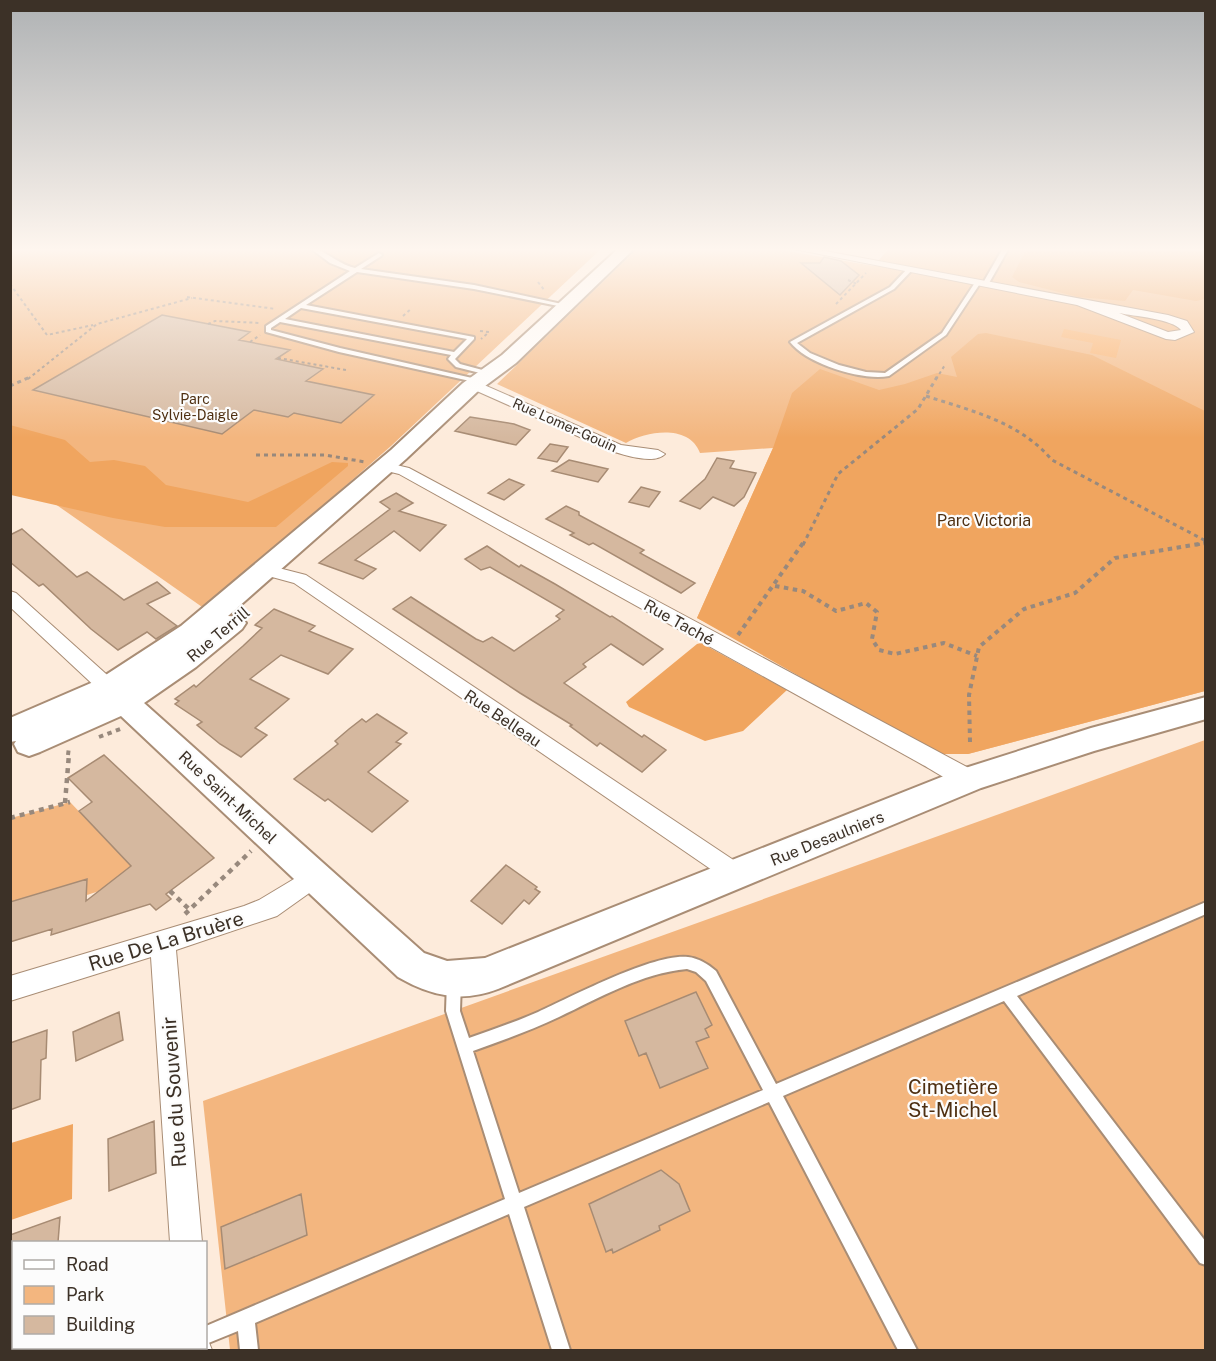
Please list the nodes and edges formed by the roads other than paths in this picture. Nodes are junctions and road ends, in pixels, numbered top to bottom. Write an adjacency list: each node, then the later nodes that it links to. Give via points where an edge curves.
1 (293, 312): 8 (lane)
2 (330, 312): 10 (lane, via 472,338)
3 (554, 312): 14 (street, Rue Terrill, via 509,360)
4 (849, 312): 5 (lane, via 793,342 794,345 803,353 876,376 887,375 942,336)
5 (960, 312)
6 (1104, 312): 7 (street, via 1166,335 1188,332 1183,324)
7 (1127, 312)
8 (277, 322): 9 (lane); 13 (lane, via 268,327 271,333)
9 (444, 351): 10 (lane); 11 (lane)
10 (455, 354): 14 (lane, via 451,359 458,366)
11 (437, 357)
12 (430, 363): 13 (lane)
13 (423, 368): 14 (lane)
14 (483, 377): 15 (street, Rue Lomer-Gouin, via 616,448); 16 (street, Rue Terrill)
15 (658, 454)
16 (388, 467): 17 (street, Rue Terrill, via 376,489); 23 (street, Rue Taché, via 404,471)
17 (276, 573): 19 (street, Rue Terrill, via 196,655); 24 (street, Rue Belleau, via 300,579)
18 (10, 597): 19 (street, Rue Saint-Michel)
19 (116, 694): 21 (street, Rue Terrill); 22 (street, Rue Terrill, via 81,723); 25 (street, Rue Saint-Michel)
20 (1206, 708): 23 (street, Rue Desaulniers)
21 (10, 731)
22 (10, 750)
23 (970, 778): 24 (street, Rue Desaulniers)
24 (736, 874): 28 (street, Rue Desaulniers, via 485,976)
25 (314, 877): 27 (street, Rue De La Bruère, via 268,909); 28 (street, Rue Saint-Michel, via 411,965 431,976)
26 (1206, 908): 30 (lane)
27 (163, 942): 29 (street, Rue De La Bruère); 34 (street, Rue du Souvenir)
28 (454, 981): 31 (lane, via 453,1011)
29 (10, 989)
30 (1006, 993): 32 (lane); 35 (lane)
31 (465, 1047): 32 (lane, via 604,989 686,963 701,967 711,976); 33 (lane)
32 (772, 1093): 33 (lane); 40 (lane)
33 (515, 1203): 36 (lane); 39 (lane)
34 (186, 1241)
35 (1206, 1257)
36 (245, 1318): 37 (lane); 38 (lane)
37 (207, 1335)
38 (249, 1350)
39 (561, 1350)
40 (908, 1350)

